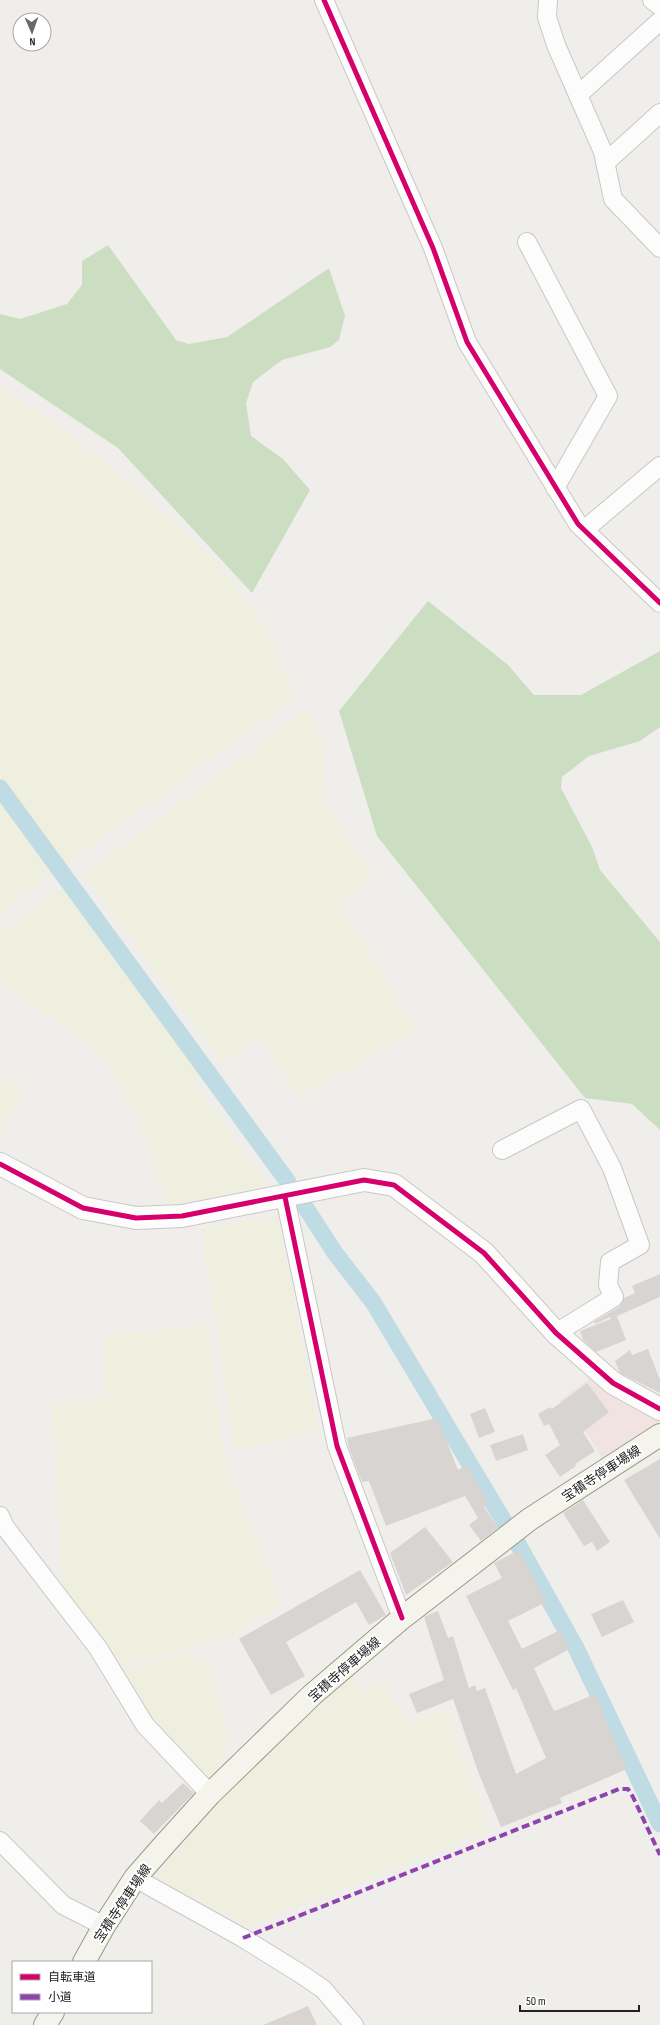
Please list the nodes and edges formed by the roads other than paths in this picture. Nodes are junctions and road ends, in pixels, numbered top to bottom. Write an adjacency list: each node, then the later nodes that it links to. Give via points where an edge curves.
1 (324, 0): 12 (street, via 433,248 467,342)
2 (548, 0): 6 (street, via 547,17)
3 (652, 0): 4 (street)
4 (660, 6)
5 (660, 21): 6 (street)
6 (578, 95): 8 (street, via 603,152)
7 (660, 113): 8 (street)
8 (605, 163): 10 (street, via 613,199)
9 (527, 242): 12 (street, via 608,396)
10 (660, 248)
11 (660, 466): 13 (street)
12 (555, 488): 13 (street)
13 (584, 530): 14 (street)
14 (660, 603)
15 (502, 1150): 18 (street, via 581,1109 612,1168 640,1245 610,1262 608,1285 614,1297)
16 (0, 1164): 17 (street, via 83,1208 136,1218 182,1216)
17 (285, 1197): 18 (street, via 364,1180 394,1185 484,1253); 22 (street, via 337,1446)
18 (556, 1333): 19 (street, via 613,1384)
19 (660, 1408)
20 (660, 1435): 22 (main road, 宝積寺停車場線, via 530,1518)
21 (0, 1516): 23 (street, via 98,1648 145,1725)
22 (402, 1618): 23 (main road, 宝積寺停車場線, via 312,1695)
23 (210, 1794): 25 (main road, 宝積寺停車場線)
24 (0, 1841): 26 (street, via 63,1905)
25 (135, 1878): 26 (main road, 宝積寺停車場線); 30 (street, via 301,1974 322,1989)
26 (104, 1926): 27 (main road, 宝積寺停車場線)
27 (85, 1961)
28 (52, 2013): 29 (main road)
29 (45, 2025)
30 (354, 2025)

